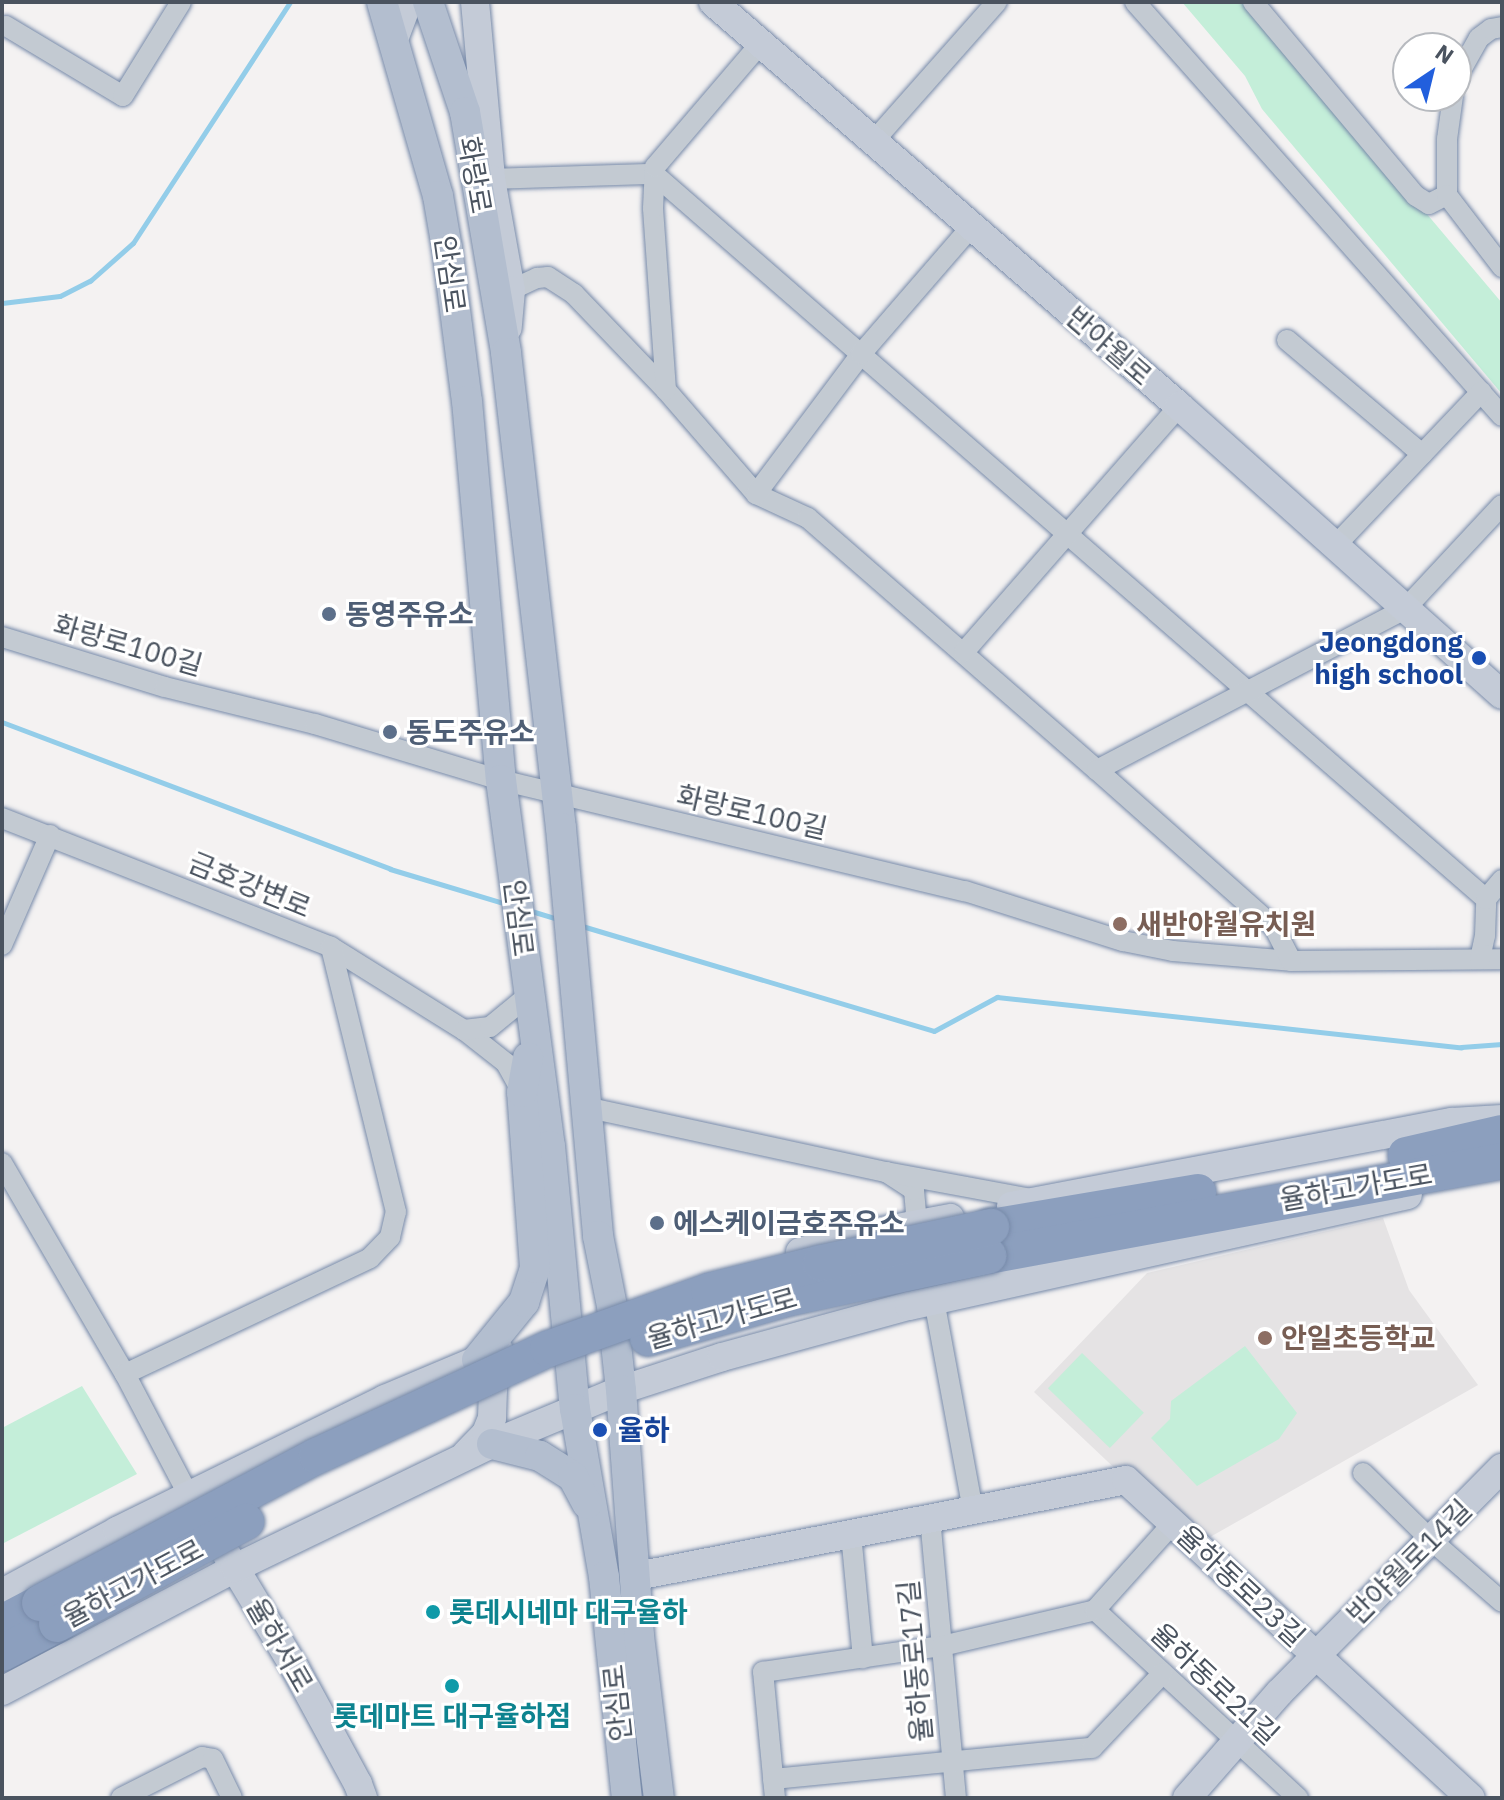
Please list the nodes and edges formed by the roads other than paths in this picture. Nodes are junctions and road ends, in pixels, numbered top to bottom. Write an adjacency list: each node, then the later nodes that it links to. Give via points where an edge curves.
1 (181, 2): 11 (street, via 123,96)
2 (382, 2): 14 (main road)
3 (408, 2): 14 (main road)
4 (428, 2): 26 (main road, 화랑로, via 465,112)
5 (475, 2): 13 (main road)
6 (483, 2): 13 (main road)
7 (713, 2): 15 (main road, 반야월로)
8 (997, 2): 18 (street)
9 (1135, 2): 29 (street)
10 (1253, 2): 21 (street, via 1416,196 1429,204)
11 (6, 26)
12 (1502, 27): 16 (street, via 1479,38)
13 (477, 35): 20 (main road)
14 (393, 42): 43 (main road, 안심로, via 435,181 447,248 467,401)
15 (760, 44): 18 (main road, 반야월로); 19 (street)
16 (1472, 50)
17 (1451, 112): 21 (street)
18 (873, 142): 22 (main road, 반야월로)
19 (654, 174): 20 (street); 27 (street); 28 (street)
20 (491, 179): 24 (main road)
21 (1447, 195): 23 (street)
22 (971, 227): 27 (street); 30 (main road, 반야월로)
23 (1502, 267)
24 (511, 290): 26 (main road); 28 (street, via 537,278 557,282)
25 (1287, 340): 32 (street)
26 (506, 353): 44 (main road, 안심로)
27 (861, 354): 33 (street); 35 (street)
28 (666, 390): 33 (street)
29 (1481, 392): 31 (street); 32 (street)
30 (1179, 406): 35 (street); 36 (main road, 반야월로)
31 (1502, 416)
32 (1422, 454): 36 (street)
33 (756, 494): 39 (street, via 808,518)
34 (1502, 505): 37 (street)
35 (1066, 534): 39 (street); 40 (street)
36 (1334, 547): 37 (main road, 반야월로)
37 (1405, 609): 40 (street); 41 (main road, 반야월로)
38 (2, 637): 43 (street, 화랑로100길)
39 (964, 652): 42 (street)
40 (1249, 693): 42 (street); 48 (street)
41 (1502, 695)
42 (1097, 770): 53 (street, via 1274,927)
43 (501, 780): 44 (street, 화랑로100길); 54 (main road, 안심로)
44 (557, 795): 53 (street, 화랑로100길, via 965,891 1123,941 1173,951); 58 (main road, 안심로)
45 (2, 818): 46 (street, 금호강변로)
46 (50, 835): 49 (street); 50 (street, 금호강변로)
47 (1502, 880): 48 (street)
48 (1486, 899): 51 (street)
49 (2, 945)
50 (331, 947): 56 (street, 금호강변로); 74 (street, via 396,1212 390,1237 370,1258)
51 (1480, 959): 52 (street, 화랑로100길); 53 (street, 화랑로100길)
52 (1502, 959)
53 (1291, 961)
54 (529, 995): 55 (main road, 안심로); 56 (street, via 490,1027)
55 (534, 1025): 57 (main road); 71 (main road, 안심로)
56 (464, 1030): 57 (street, 금호강변로, via 506,1063)
57 (522, 1092): 73 (main road, via 535,1268 524,1302)
58 (585, 1107): 63 (street); 70 (main road, 안심로, via 598,1236)
59 (1502, 1119): 65 (main road, via 1452,1122)
60 (1502, 1133): 67 (highway, 율하고가도로)
61 (1502, 1161): 67 (highway, 율하고가도로)
62 (2, 1163): 74 (street)
63 (886, 1172): 65 (street); 66 (street, via 914,1190)
64 (1502, 1172): 69 (main road)
65 (1040, 1201): 66 (main road)
66 (912, 1225): 68 (main road, via 850,1237)
67 (989, 1242): 93 (highway, 율하고가도로, bridge, via 821,1263 709,1291 548,1349 317,1456)
68 (722, 1275): 70 (main road); 72 (main road, via 704,1312)
69 (934, 1300): 72 (main road); 82 (street)
70 (612, 1306): 71 (main road); 75 (main road, 안심로)
71 (566, 1326): 73 (main road); 76 (main road, 안심로)
72 (730, 1355): 75 (main road)
73 (477, 1360): 78 (main road, via 493,1389 492,1418 486,1433); 81 (main road, via 385,1399)
74 (125, 1374): 81 (street)
75 (621, 1390): 76 (main road); 89 (main road, 안심로)
76 (573, 1398): 77 (main road); 83 (main road, 안심로)
77 (492, 1444): 78 (main road); 83 (main road, via 540,1456 573,1477)
78 (460, 1460): 88 (main road)
79 (1502, 1468): 87 (main road, 반야월로14길)
80 (1363, 1473): 87 (street)
81 (189, 1496): 88 (main road, 율하서로); 90 (main road)
82 (973, 1510): 84 (main road, 율하동로23길); 85 (main road, 율하동로23길, via 1126,1480)
83 (596, 1518): 107 (main road, 안심로)
84 (930, 1518): 86 (main road, 율하동로23길); 95 (street, 율하동로17길)
85 (1173, 1523): 92 (street); 97 (main road, 율하동로23길)
86 (851, 1534): 89 (main road, 율하동로23길); 98 (street)
87 (1431, 1540): 91 (street); 97 (main road, 반야월로14길)
88 (235, 1568): 100 (main road); 106 (main road, 율하서로)
89 (637, 1576): 108 (main road, 안심로)
90 (2, 1593)
91 (1502, 1602)
92 (1095, 1610): 95 (street); 99 (street, 율하동로21길)
93 (49, 1614): 94 (highway, 율하고가도로); 96 (highway, 율하고가도로)
94 (2, 1623)
95 (942, 1646): 98 (street); 102 (street, 율하동로17길)
96 (2, 1653)
97 (1316, 1655): 101 (main road, 반야월로14길); 112 (main road, 율하동로23길)
98 (863, 1658): 103 (street, via 763,1672)
99 (1163, 1673): 101 (street, 율하동로21길); 102 (street, via 1092,1748)
100 (2, 1691)
101 (1237, 1741): 110 (main road, 반야월로14길); 111 (street, 율하동로21길)
102 (952, 1760): 103 (street); 109 (street, 율하동로17길)
103 (774, 1788)
104 (121, 1798): 105 (street, via 202,1757 213,1759)
105 (232, 1798)
106 (363, 1798)
107 (627, 1798)
108 (659, 1798)
109 (956, 1798)
110 (1187, 1798)
111 (1298, 1798)
112 (1471, 1798)

